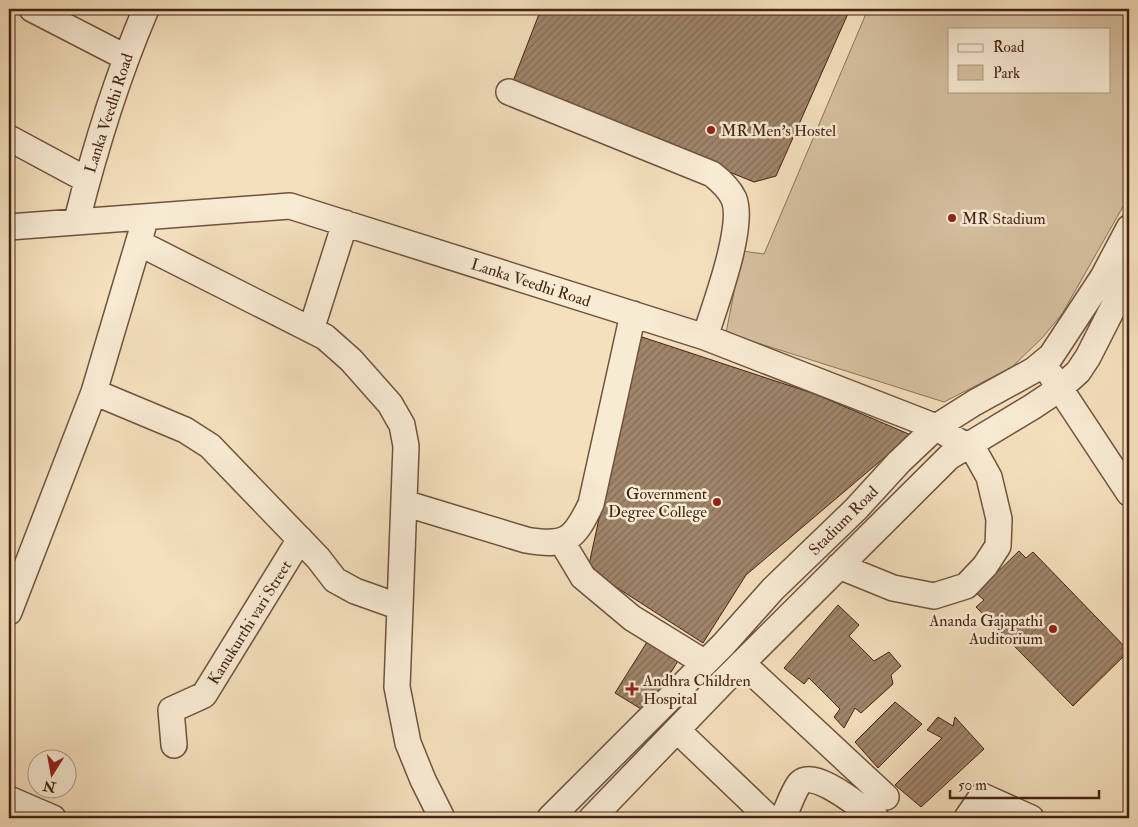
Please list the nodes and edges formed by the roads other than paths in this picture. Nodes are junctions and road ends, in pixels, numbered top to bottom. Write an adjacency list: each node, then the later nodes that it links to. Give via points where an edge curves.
1 (32, 9): 3 (street)
2 (146, 9): 3 (street, Lanka Veedhi Road)
3 (125, 57): 6 (street, Lanka Veedhi Road)
4 (509, 92): 16 (street, via 712,174 728,188 735,201 735,224 728,263)
5 (9, 138): 6 (street)
6 (87, 180): 8 (street, Lanka Veedhi Road)
7 (145, 217): 8 (street, Lanka Veedhi Road); 9 (street, Lanka Veedhi Road, via 290,206); 12 (street)
8 (77, 220): 10 (street, Lanka Veedhi Road)
9 (345, 223): 14 (street, Lanka Veedhi Road); 15 (street)
10 (9, 226)
11 (1129, 228): 17 (street, Stadium Road, via 1103,277)
12 (139, 243): 15 (street); 19 (street)
13 (1129, 276): 18 (street, Stadium Road, via 1088,357 1078,372)
14 (633, 314): 16 (street, Lanka Veedhi Road); 25 (street, via 591,504 581,524)
15 (311, 330): 23 (street, via 325,337 367,376 402,425 406,446)
16 (705, 337): 20 (street, Lanka Veedhi Road)
17 (1044, 362): 18 (street); 20 (street, Stadium Road)
18 (1059, 389): 21 (street, Stadium Road); 22 (street)
19 (94, 392): 24 (street, via 185,430 210,446); 27 (street)
20 (936, 427): 21 (street, Lanka Veedhi Road); 30 (street, Stadium Road, via 773,589)
21 (968, 444): 26 (street, Stadium Road, via 949,457); 26 (street, via 989,477 999,519 998,546 966,586 934,596 893,588)
22 (1129, 493)
23 (404, 503): 25 (street, via 526,540 544,544); 28 (street)
24 (300, 539): 28 (street, via 335,580); 33 (street, Kanukurthi vari Street, via 204,695 172,710)
25 (562, 542): 30 (street, via 583,577 632,618)
26 (839, 566): 31 (street, Stadium Road)
27 (15, 578): 29 (street)
28 (400, 607): 37 (street, via 397,687 408,743)
29 (9, 612)
30 (705, 663): 38 (street, Stadium Road)
31 (742, 663): 32 (street, Stadium Road); 35 (street)
32 (677, 730): 39 (street, Stadium Road); 40 (street)
33 (174, 745)
34 (9, 799): 36 (street)
35 (881, 808): 41 (street, via 822,781 809,779 800,783)
36 (53, 818)
37 (442, 818)
38 (550, 818)
39 (592, 818)
40 (769, 818)
41 (783, 818)
42 (967, 818): 43 (street, via 982,796)
43 (1030, 818)

